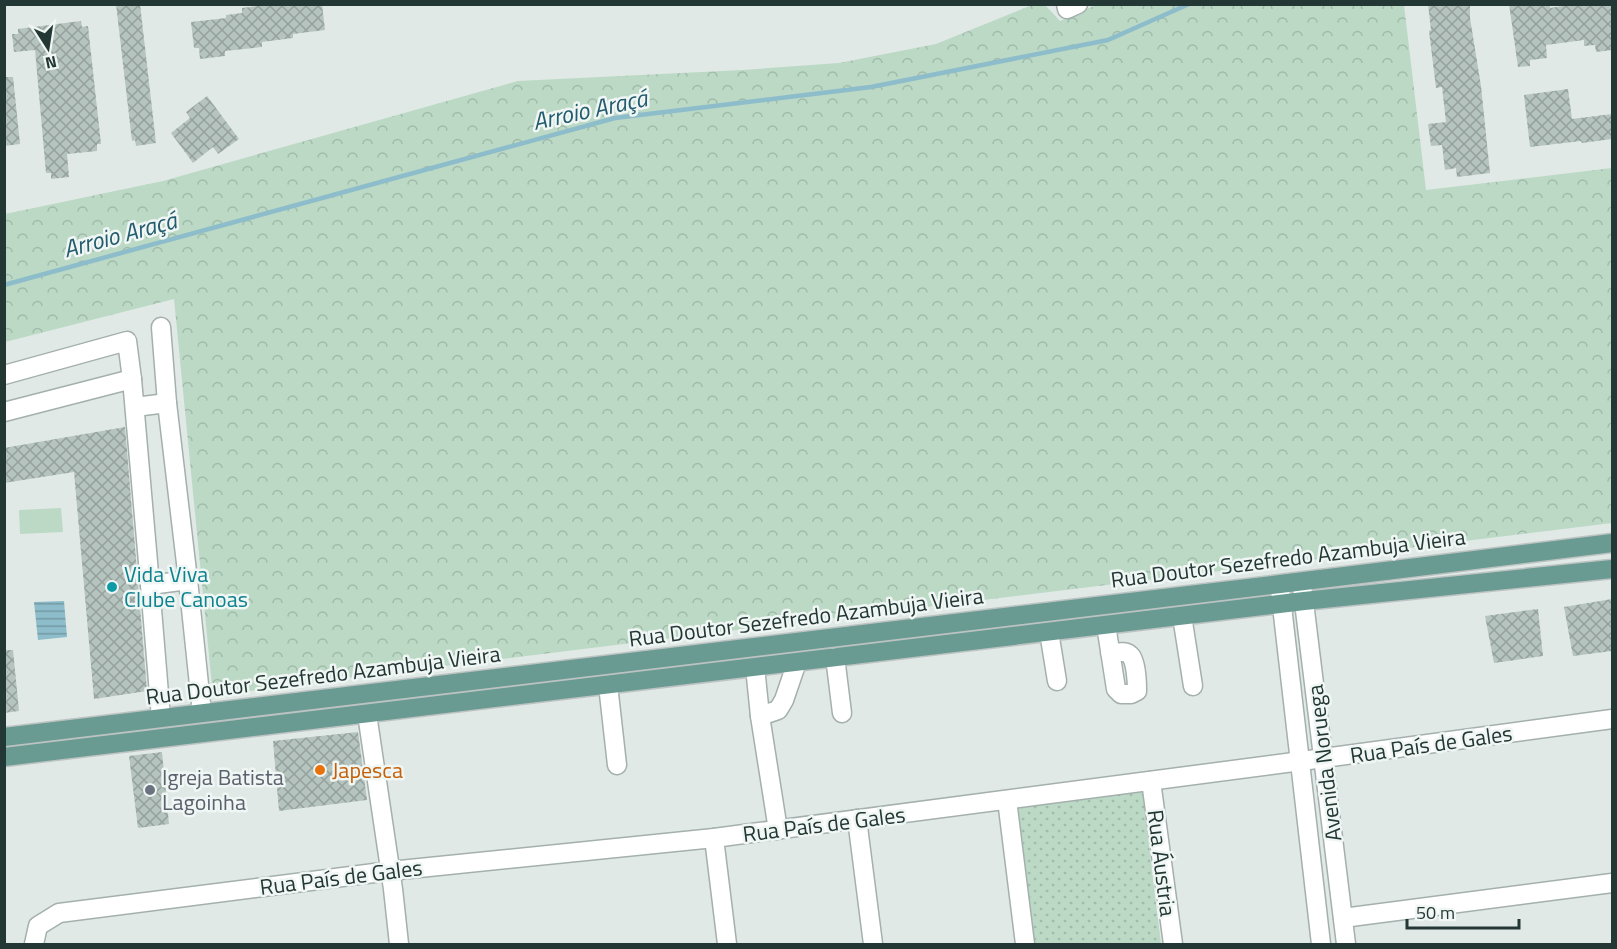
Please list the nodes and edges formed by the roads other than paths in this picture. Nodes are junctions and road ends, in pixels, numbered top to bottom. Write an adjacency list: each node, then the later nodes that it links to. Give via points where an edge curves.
1 (161, 327): 4 (street)
2 (4, 375): 3 (street, via 127,341)
3 (132, 379): 5 (street); 6 (street)
4 (167, 403): 5 (street); 9 (street)
5 (135, 407): 12 (street)
6 (4, 412)
7 (1612, 543): 10 (main road, Rua Doutor Sezefredo Azambuja Vieira)
8 (1612, 569): 13 (main road, Rua Doutor Sezefredo Azambuja Vieira)
9 (188, 580): 12 (street); 25 (street)
10 (1302, 581): 11 (main road, Rua Doutor Sezefredo Azambuja Vieira); 13 (street, Avenida Noruega)
11 (1280, 584): 14 (street, Avenida Noruega); 25 (main road, Rua Doutor Sezefredo Azambuja Vieira)
12 (150, 585): 29 (street)
13 (1304, 601): 14 (main road, Rua Doutor Sezefredo Azambuja Vieira); 33 (street, Avenida Noruega)
14 (1282, 604): 15 (main road, Rua Doutor Sezefredo Azambuja Vieira); 34 (street, Avenida Noruega)
15 (1182, 616): 16 (main road, Rua Doutor Sezefredo Azambuja Vieira); 24 (street)
16 (1106, 625): 17 (main road, Rua Doutor Sezefredo Azambuja Vieira); 18 (street)
17 (1049, 632): 19 (main road, Rua Doutor Sezefredo Azambuja Vieira); 22 (street)
18 (1110, 653)
19 (835, 657): 20 (main road, Rua Doutor Sezefredo Azambuja Vieira); 26 (street)
20 (797, 662): 21 (main road, Rua Doutor Sezefredo Azambuja Vieira); 28 (street, via 778,710)
21 (754, 667): 23 (main road, Rua Doutor Sezefredo Azambuja Vieira); 28 (street)
22 (1057, 681)
23 (608, 685): 27 (main road, Rua Doutor Sezefredo Azambuja Vieira); 35 (street)
24 (1192, 686)
25 (201, 713): 29 (main road, Rua Doutor Sezefredo Azambuja Vieira)
26 (842, 713)
27 (366, 714): 32 (main road, Rua Doutor Sezefredo Azambuja Vieira); 41 (street)
28 (760, 716): 39 (street)
29 (161, 718): 31 (main road, Rua Doutor Sezefredo Azambuja Vieira)
30 (1612, 719): 33 (street, Rua País de Gales)
31 (4, 737)
32 (4, 757)
33 (1323, 758): 34 (street, Rua País de Gales); 43 (street, Avenida Noruega)
34 (1300, 761): 36 (street, Rua País de Gales); 50 (street, Avenida Noruega)
35 (617, 765)
36 (1151, 781): 37 (street, Rua País de Gales); 49 (street, Rua Áustria)
37 (1007, 800): 38 (street, Rua País de Gales); 48 (street)
38 (857, 819): 39 (street, Rua País de Gales); 47 (street)
39 (778, 830): 40 (street, Rua País de Gales)
40 (714, 838): 41 (street, Rua País de Gales); 46 (street)
41 (390, 871): 44 (street, Rua País de Gales, via 59,913 38,926); 45 (street)
42 (1612, 883): 43 (street)
43 (1343, 918): 51 (street, Avenida Noruega)
44 (34, 945)
45 (399, 945)
46 (727, 945)
47 (873, 945)
48 (1025, 945)
49 (1173, 945)
50 (1321, 945)
51 (1346, 945)

